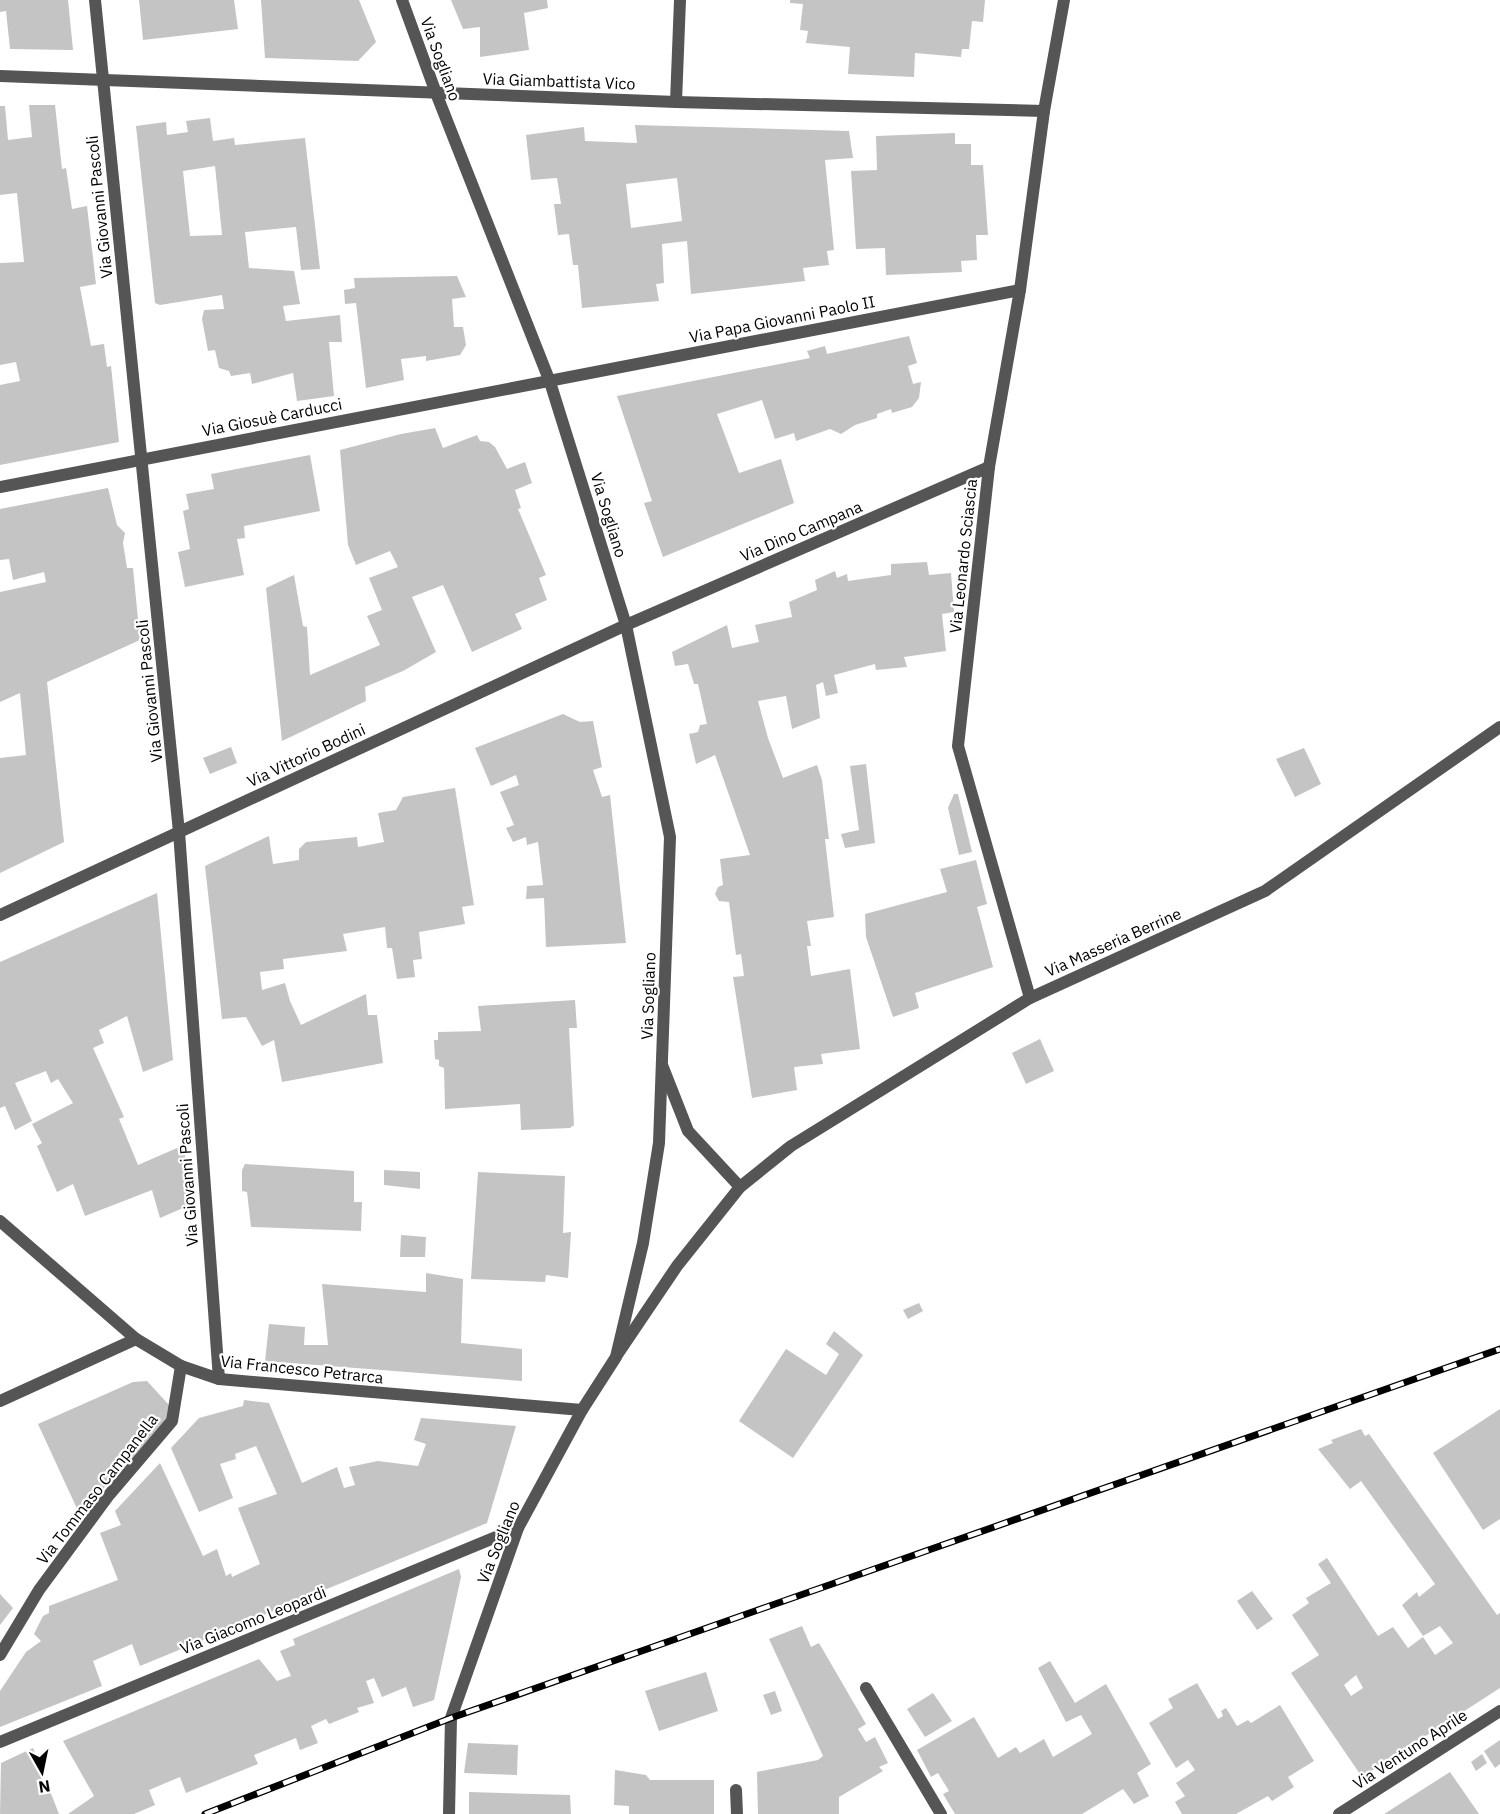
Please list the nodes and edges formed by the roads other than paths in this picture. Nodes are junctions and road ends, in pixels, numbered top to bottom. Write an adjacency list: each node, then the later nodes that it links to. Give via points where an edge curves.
1 (95, 0): 6 (street, Via Giovanni Pascoli)
2 (402, 0): 7 (street, Via Sogliano)
3 (680, 0): 8 (street)
4 (1064, 0): 9 (street, Via Leonardo Sciascia)
5 (0, 76): 6 (street, Via Giambattista Vico)
6 (103, 80): 7 (street, Via Giambattista Vico); 12 (street, Via Giovanni Pascoli)
7 (436, 93): 8 (street, Via Giambattista Vico); 11 (street, Via Sogliano)
8 (676, 102): 9 (street, Via Giambattista Vico)
9 (1044, 111): 10 (street, Via Leonardo Sciascia)
10 (1020, 290): 11 (street, Via Papa Giovanni Paolo II); 13 (street, Via Leonardo Sciascia)
11 (550, 382): 12 (street, Via Giosuè Carducci); 15 (street, Via Sogliano)
12 (142, 458): 14 (street, Via Giosuè Carducci); 17 (street, Via Giovanni Pascoli)
13 (989, 467): 15 (street, Via Dino Campana); 19 (street, Via Leonardo Sciascia, via 958,746)
14 (0, 487)
15 (626, 625): 17 (street, Via Vittorio Bodini); 20 (street, Via Sogliano, via 670,837)
16 (1500, 727): 19 (street, Via Masseria Berrine, via 1266,891)
17 (179, 832): 18 (street, Via Vittorio Bodini); 26 (street, Via Giovanni Pascoli)
18 (0, 915)
19 (1030, 998): 21 (street, Via Masseria Berrine, via 791,1146)
20 (662, 1065): 21 (street, Via Sogliano, via 688,1131); 24 (street, Via Sogliano, via 658,1143 643,1243)
21 (740, 1187): 24 (street, Via Sogliano, via 677,1266)
22 (0, 1221): 23 (street, Via Francesco Petrarca)
23 (136, 1339): 25 (street, Via Francesco Petrarca); 27 (street)
24 (616, 1357): 28 (street, Via Sogliano)
25 (181, 1366): 26 (street, Via Francesco Petrarca); 30 (street, Via Tommaso Campanella, via 172,1421 108,1495 39,1590)
26 (219, 1379): 28 (street, Via Francesco Petrarca)
27 (0, 1401)
28 (582, 1410): 29 (street, Via Sogliano)
29 (518, 1528): 33 (street, Via Giacomo Leopardi); 35 (street, Via Sogliano, via 451,1718)
30 (0, 1655)
31 (866, 1688): 37 (street)
32 (1500, 1711): 38 (street, Via Ventuno Aprile)
33 (0, 1742)
34 (736, 1790): 36 (street)
35 (449, 1814)
36 (737, 1814)
37 (941, 1814)
38 (1339, 1814)

